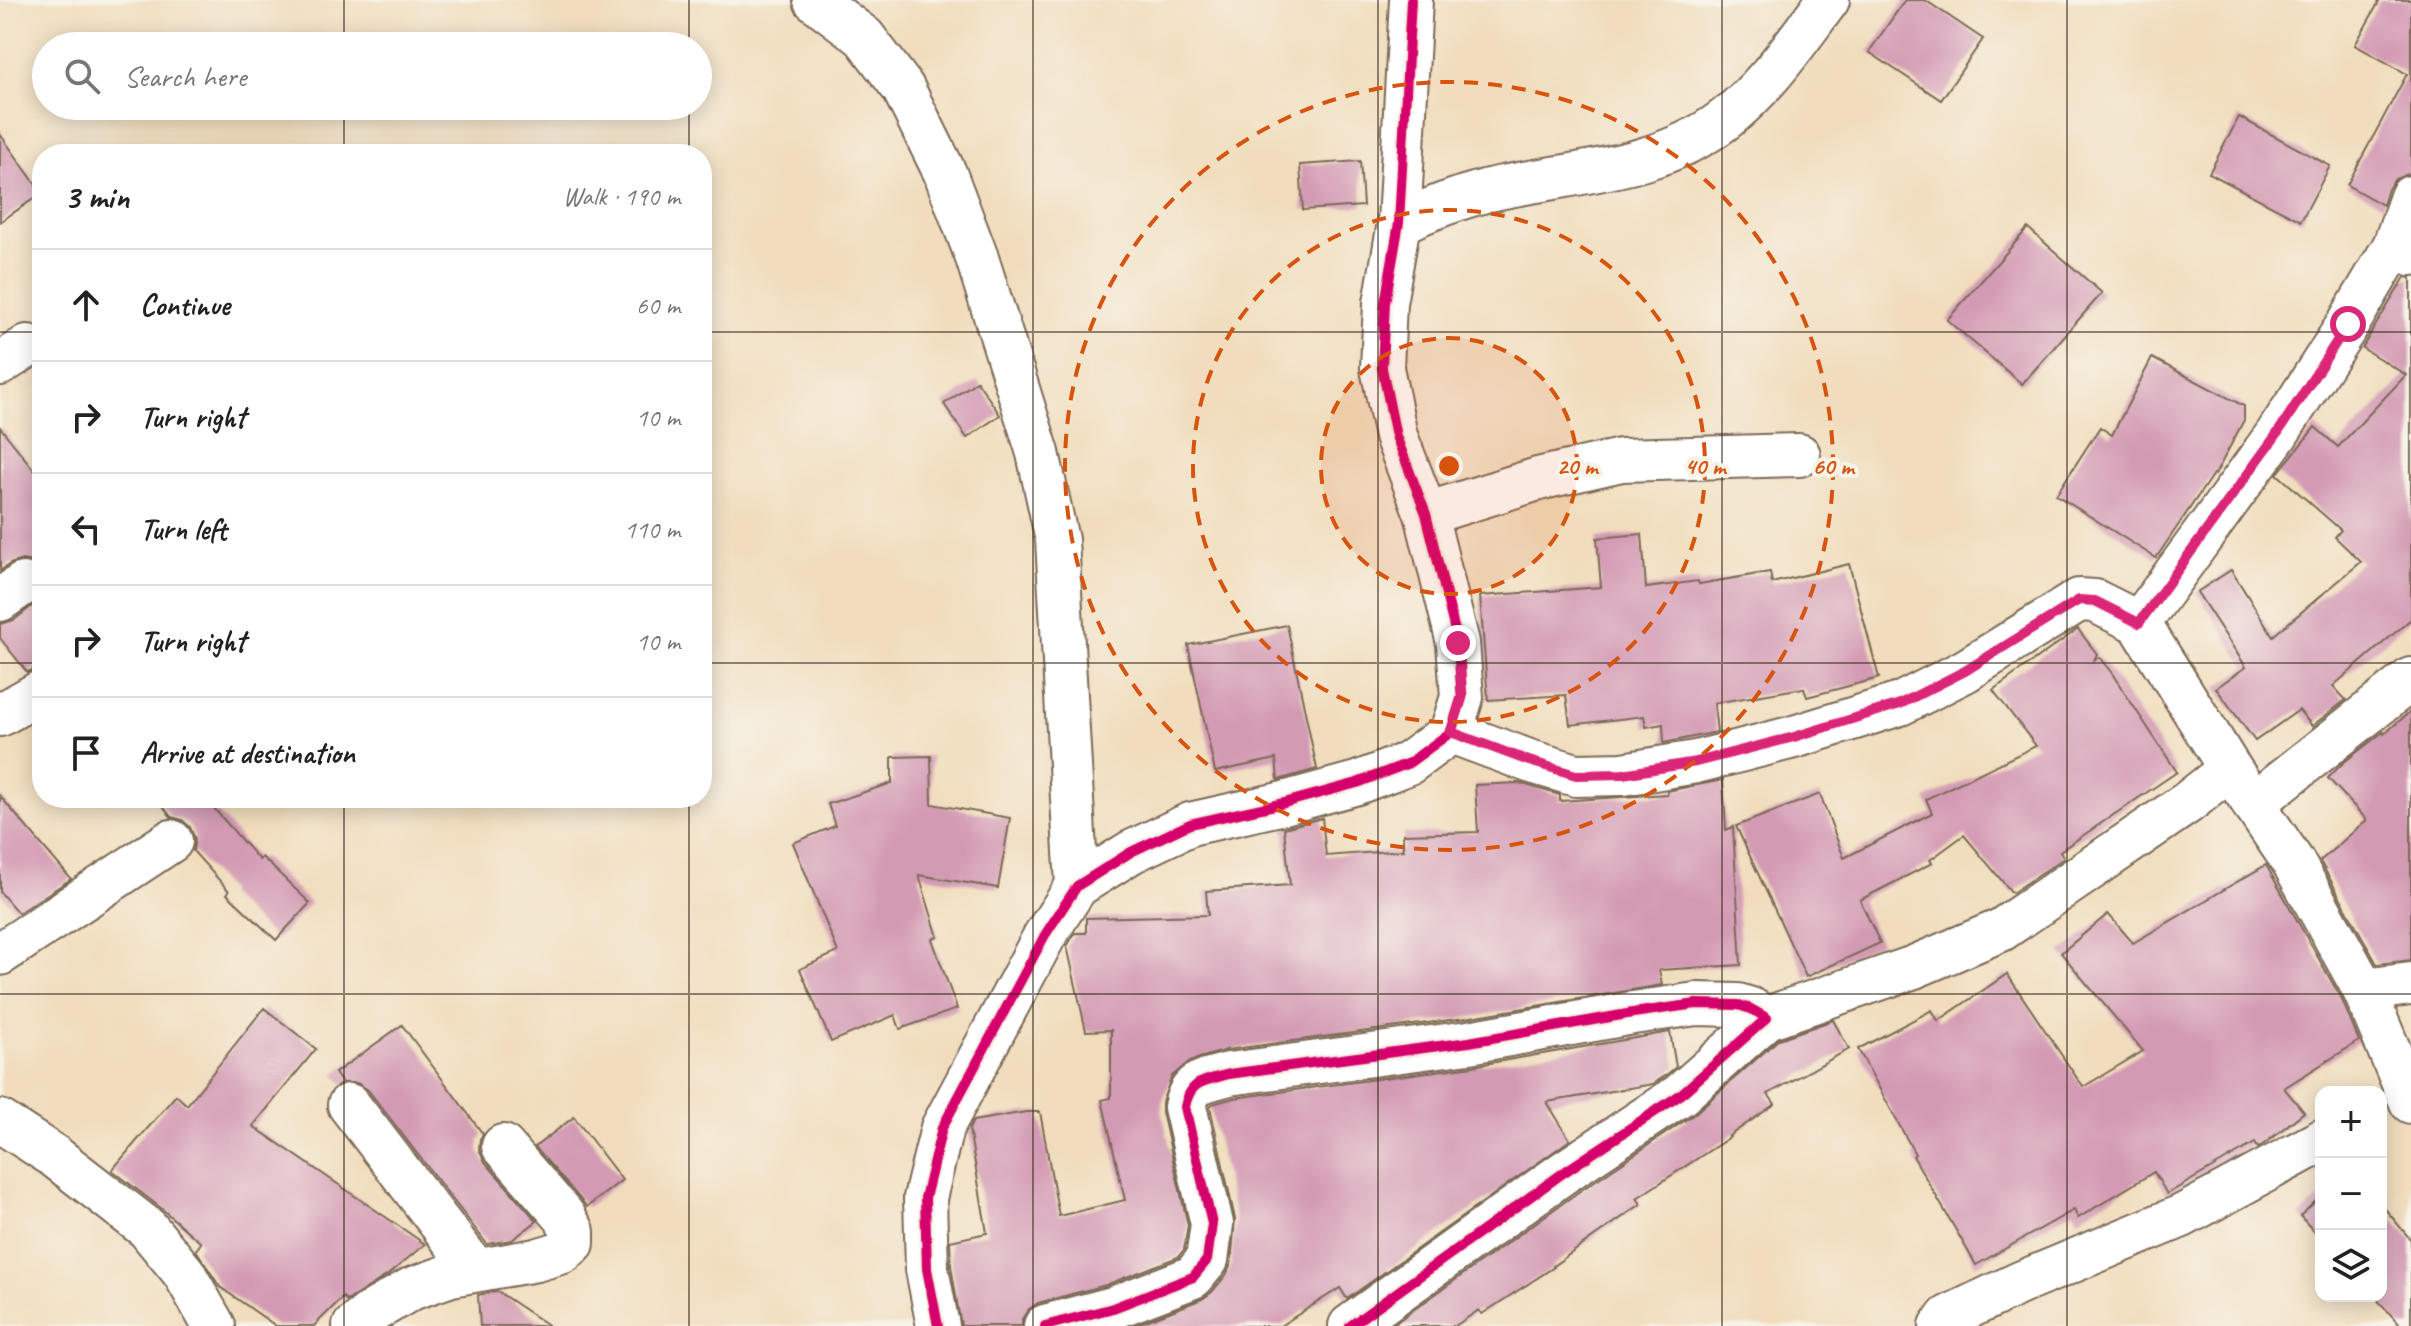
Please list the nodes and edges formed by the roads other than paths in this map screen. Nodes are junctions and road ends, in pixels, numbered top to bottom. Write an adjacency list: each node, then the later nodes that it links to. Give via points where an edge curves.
1 (815, 0): 17 (street, via 864,37 903,88 945,173 1038,453 1057,540)
2 (1411, 0): 5 (street)
3 (1828, 0): 5 (street, via 1759,88 1696,138 1657,156 1440,204)
4 (2411, 197): 6 (street)
5 (1399, 223): 8 (street, via 1385,303 1382,368 1396,436)
6 (2402, 250): 9 (street)
7 (1799, 455): 8 (street, via 1621,460)
8 (1426, 514): 13 (street, via 1458,643 1462,697)
9 (2139, 623): 13 (street, via 2095,601 2079,600 1965,671 1900,704 1780,741 1623,774 1576,775); 14 (street)
10 (2411, 679): 15 (street)
11 (32, 697): 12 (street)
12 (0, 715)
13 (1451, 732): 17 (street, via 1409,763 1357,783 1190,824)
14 (2230, 769): 15 (street); 21 (street, via 2001,930 1914,967)
15 (2253, 804): 20 (street, via 2293,862)
16 (171, 841): 18 (street)
17 (1077, 886): 30 (street, via 1045,935 942,1128 925,1198 927,1269)
18 (0, 954)
19 (2411, 984): 20 (street)
20 (2364, 990): 22 (street)
21 (1767, 1018): 31 (street, via 1738,1005 1696,1004 1229,1074 1199,1083 1185,1107 1212,1224 1207,1260 1193,1277 1113,1308); 32 (street, via 1680,1095)
22 (2400, 1102)
23 (349, 1105): 27 (street)
24 (0, 1121): 28 (street, via 147,1228 184,1273)
25 (2315, 1144): 33 (street, via 2182,1216 2020,1283 1948,1317)
26 (503, 1146): 27 (street, via 564,1216 573,1243 550,1256)
27 (476, 1270): 29 (street, via 411,1289)
28 (214, 1326)
29 (354, 1326)
30 (938, 1326)
31 (1045, 1326)
32 (1350, 1326)
33 (1941, 1326)

